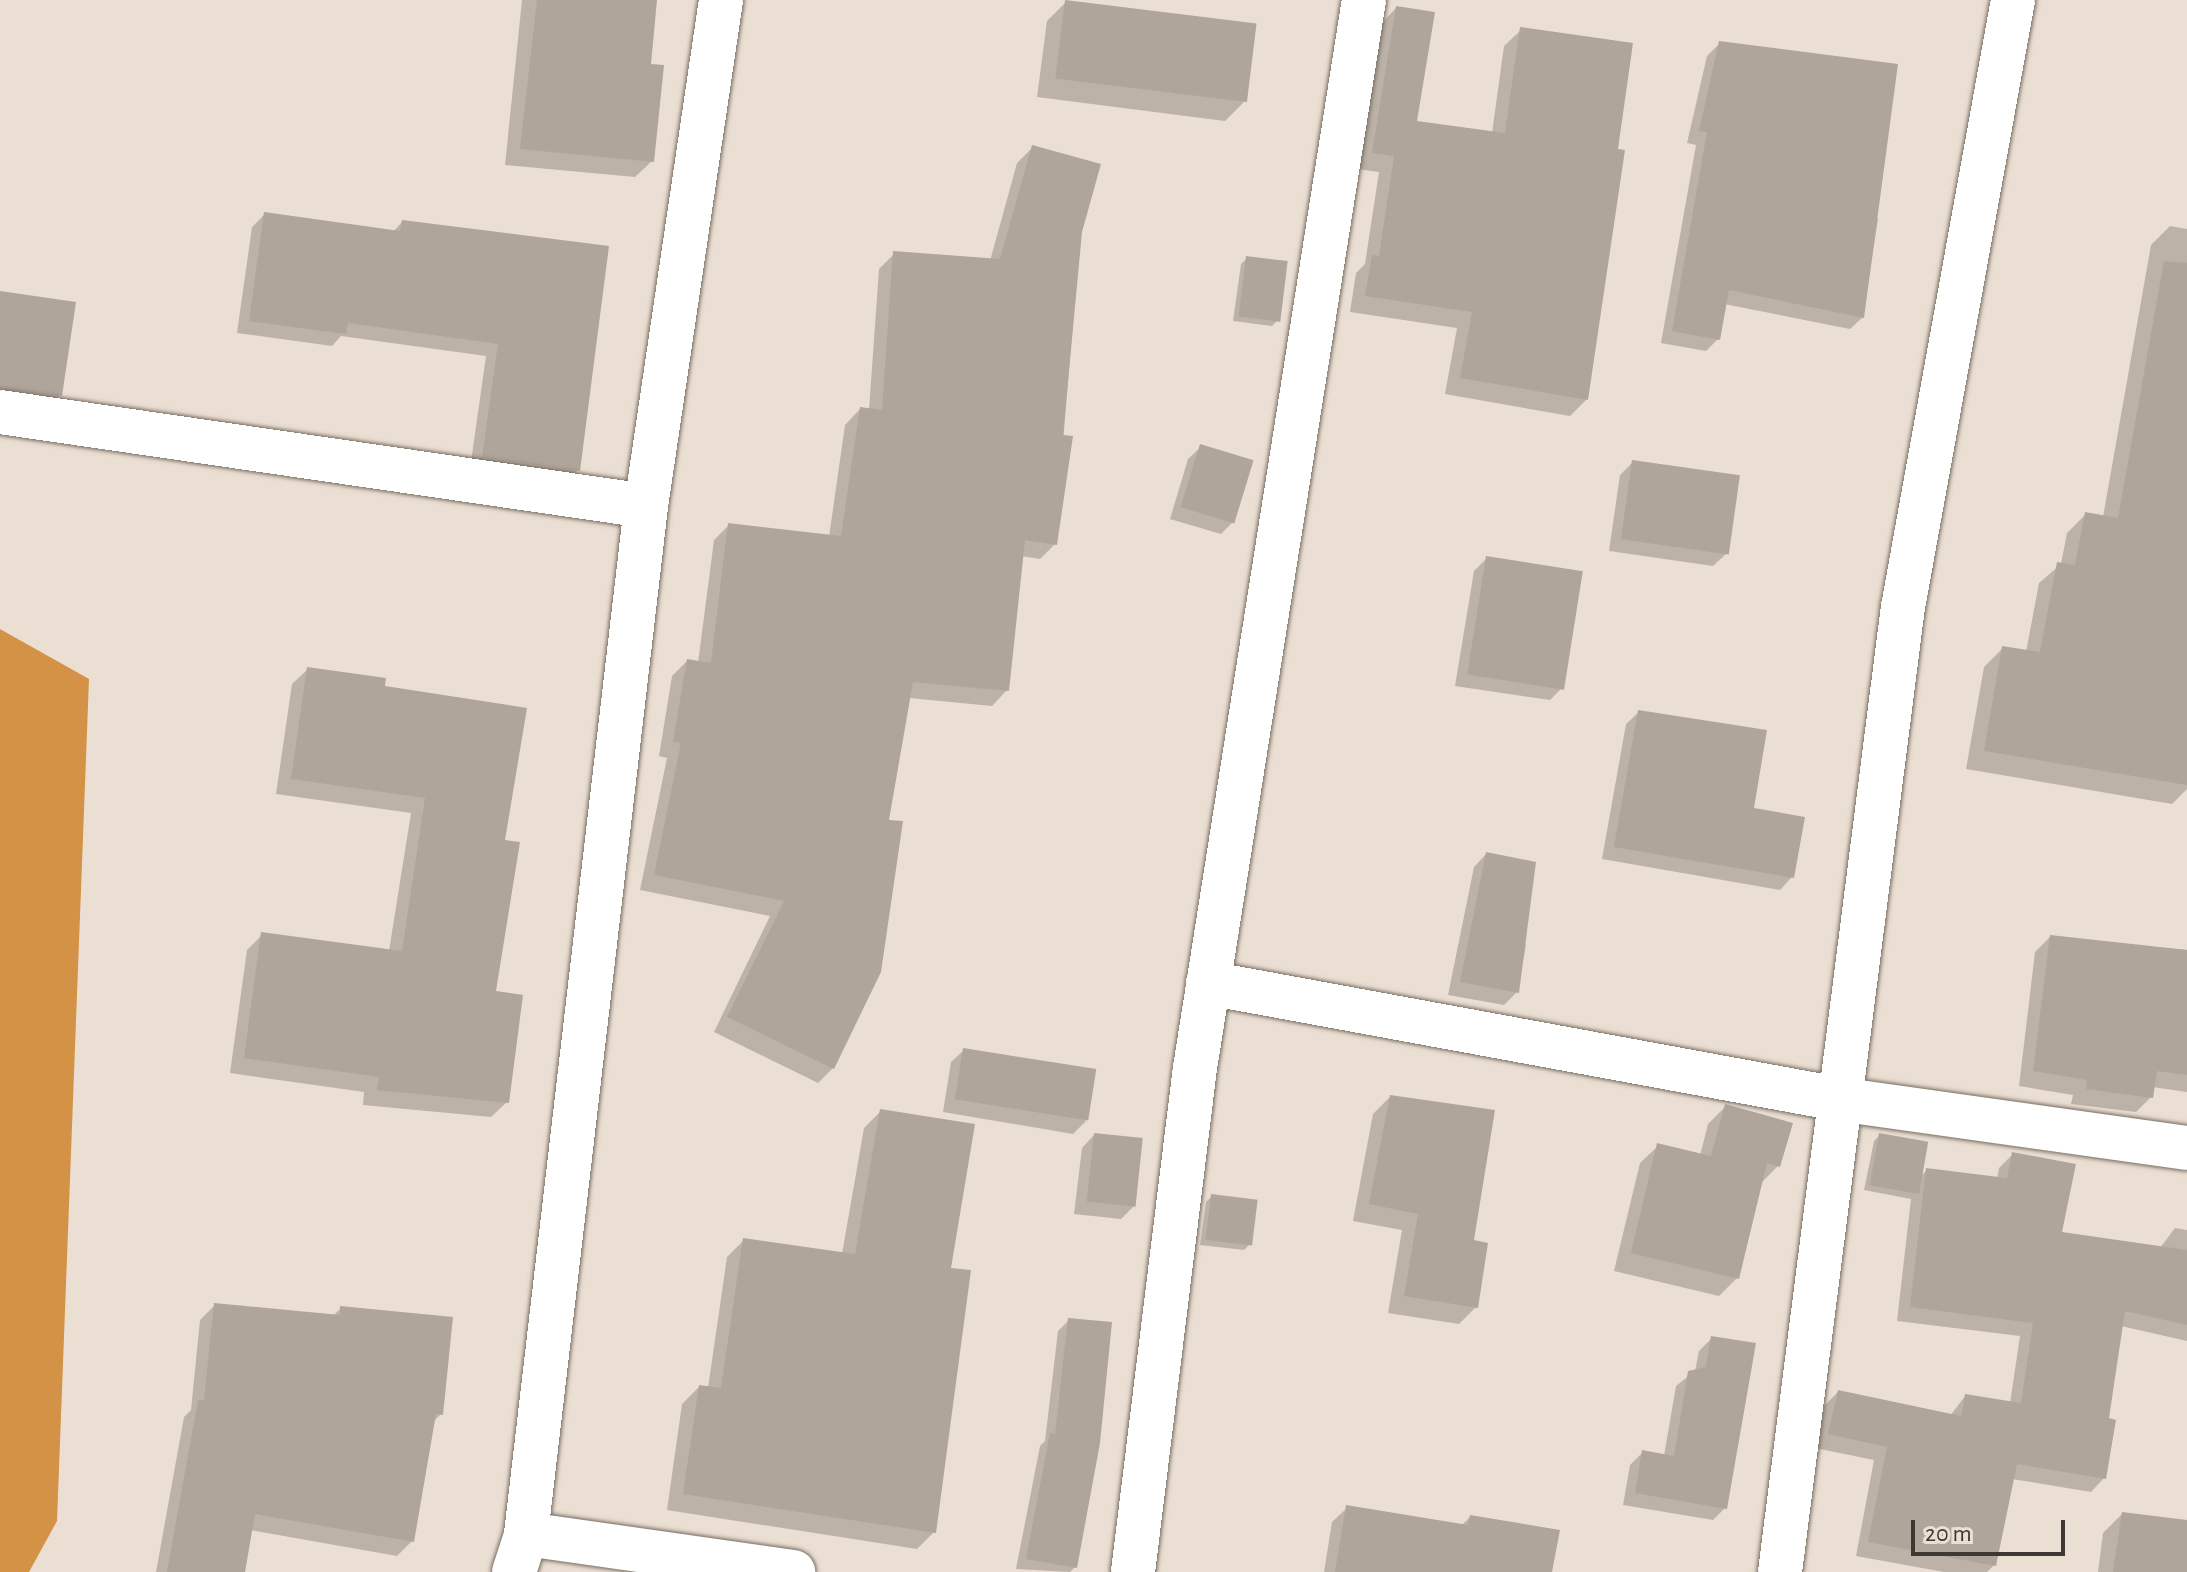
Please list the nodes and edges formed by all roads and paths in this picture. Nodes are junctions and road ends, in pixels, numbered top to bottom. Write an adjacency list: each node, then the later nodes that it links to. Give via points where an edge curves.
1 (721, 0): 5 (street)
2 (1364, 0): 6 (street)
3 (2013, 0): 7 (street, via 1903,607)
4 (0, 412): 5 (street)
5 (646, 506): 9 (street)
6 (1208, 983): 7 (street); 11 (street)
7 (1838, 1099): 8 (street); 12 (street)
8 (2187, 1148)
9 (520, 1553): 10 (street)
10 (793, 1572)
11 (1133, 1572)
12 (1780, 1572)

